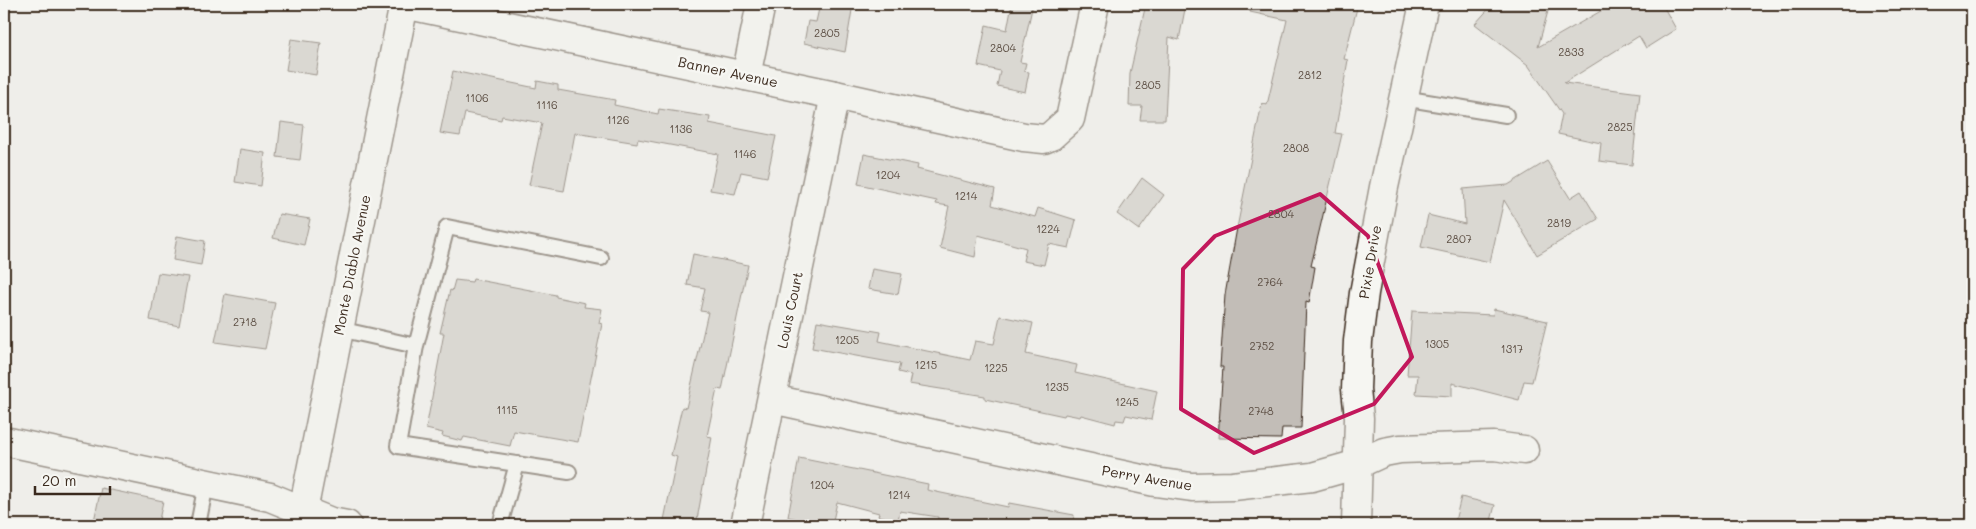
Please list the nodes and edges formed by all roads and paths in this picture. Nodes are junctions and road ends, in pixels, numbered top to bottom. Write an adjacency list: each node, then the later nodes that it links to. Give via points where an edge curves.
1 (404, 4): 5 (street, Banner Avenue); 10 (street, Monte Diablo Avenue)
2 (761, 4): 5 (street)
3 (1095, 4): 6 (street, Banner Avenue, via 1070,118 1044,139)
4 (1424, 4): 7 (street, Pixie Drive)
5 (746, 76): 6 (street, Banner Avenue)
6 (835, 95): 12 (street, Louis Court)
7 (1403, 98): 8 (lane); 16 (street, Pixie Drive, via 1364,292 1356,389)
8 (1506, 115)
9 (601, 258): 11 (lane, via 447,227)
10 (339, 329): 11 (lane); 19 (street, Monte Diablo Avenue)
11 (416, 346): 15 (lane, via 398,446)
12 (772, 400): 16 (street, Perry Avenue, via 1154,482 1192,487 1312,477); 23 (street, Louis Court)
13 (4, 441): 18 (street)
14 (1524, 450): 16 (street, Perry Avenue, via 1494,446 1400,449 1384,452)
15 (516, 464): 17 (lane); 22 (lane)
16 (1358, 464): 24 (street, Pixie Drive)
17 (569, 472)
18 (206, 484): 19 (street, via 270,497); 20 (lane)
19 (302, 518): 21 (street)
20 (198, 525)
21 (347, 525)
22 (500, 525)
23 (745, 525)
24 (1356, 525)

